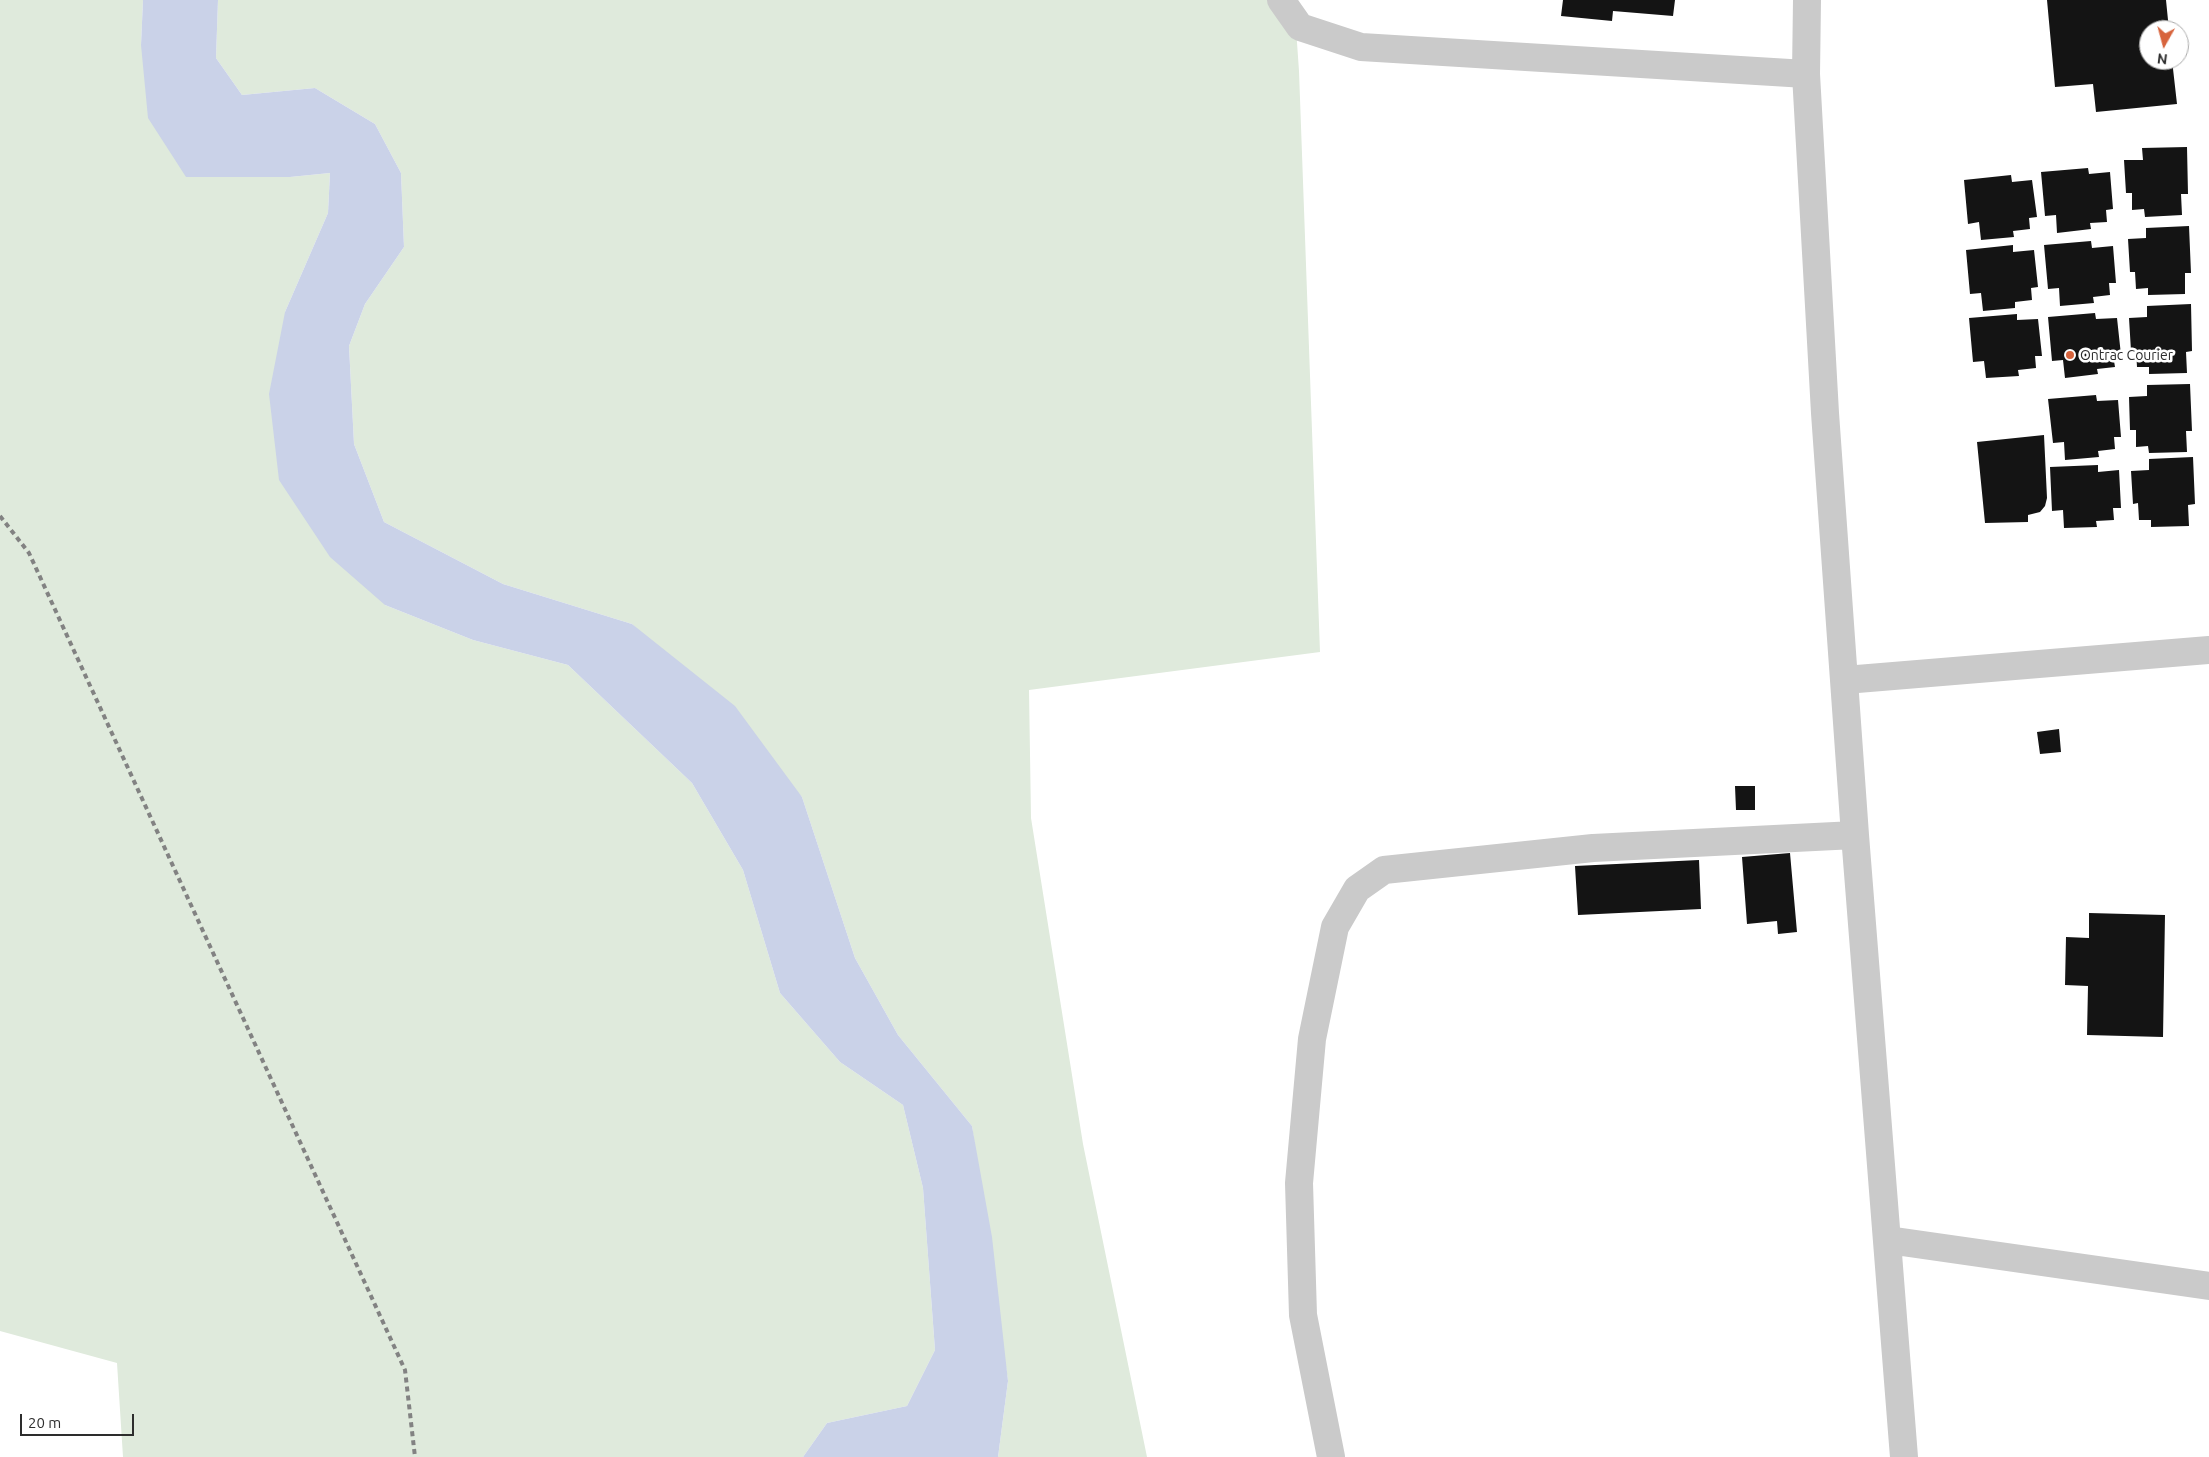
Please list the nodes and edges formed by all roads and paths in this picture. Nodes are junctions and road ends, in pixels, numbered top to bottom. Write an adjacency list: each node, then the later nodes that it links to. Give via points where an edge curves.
1 (1281, 0): 3 (street, via 1300,27 1361,47)
2 (1807, 0): 3 (street)
3 (1806, 74): 5 (street, via 1824,414)
4 (2209, 650): 5 (street)
5 (1845, 680): 6 (street)
6 (1855, 835): 7 (street); 9 (street, via 1593,848 1384,870 1357,889 1335,927 1312,1039 1299,1183 1303,1315)
7 (1888, 1240): 8 (street); 10 (street)
8 (2209, 1286)
9 (1331, 1457)
10 (1904, 1457)

